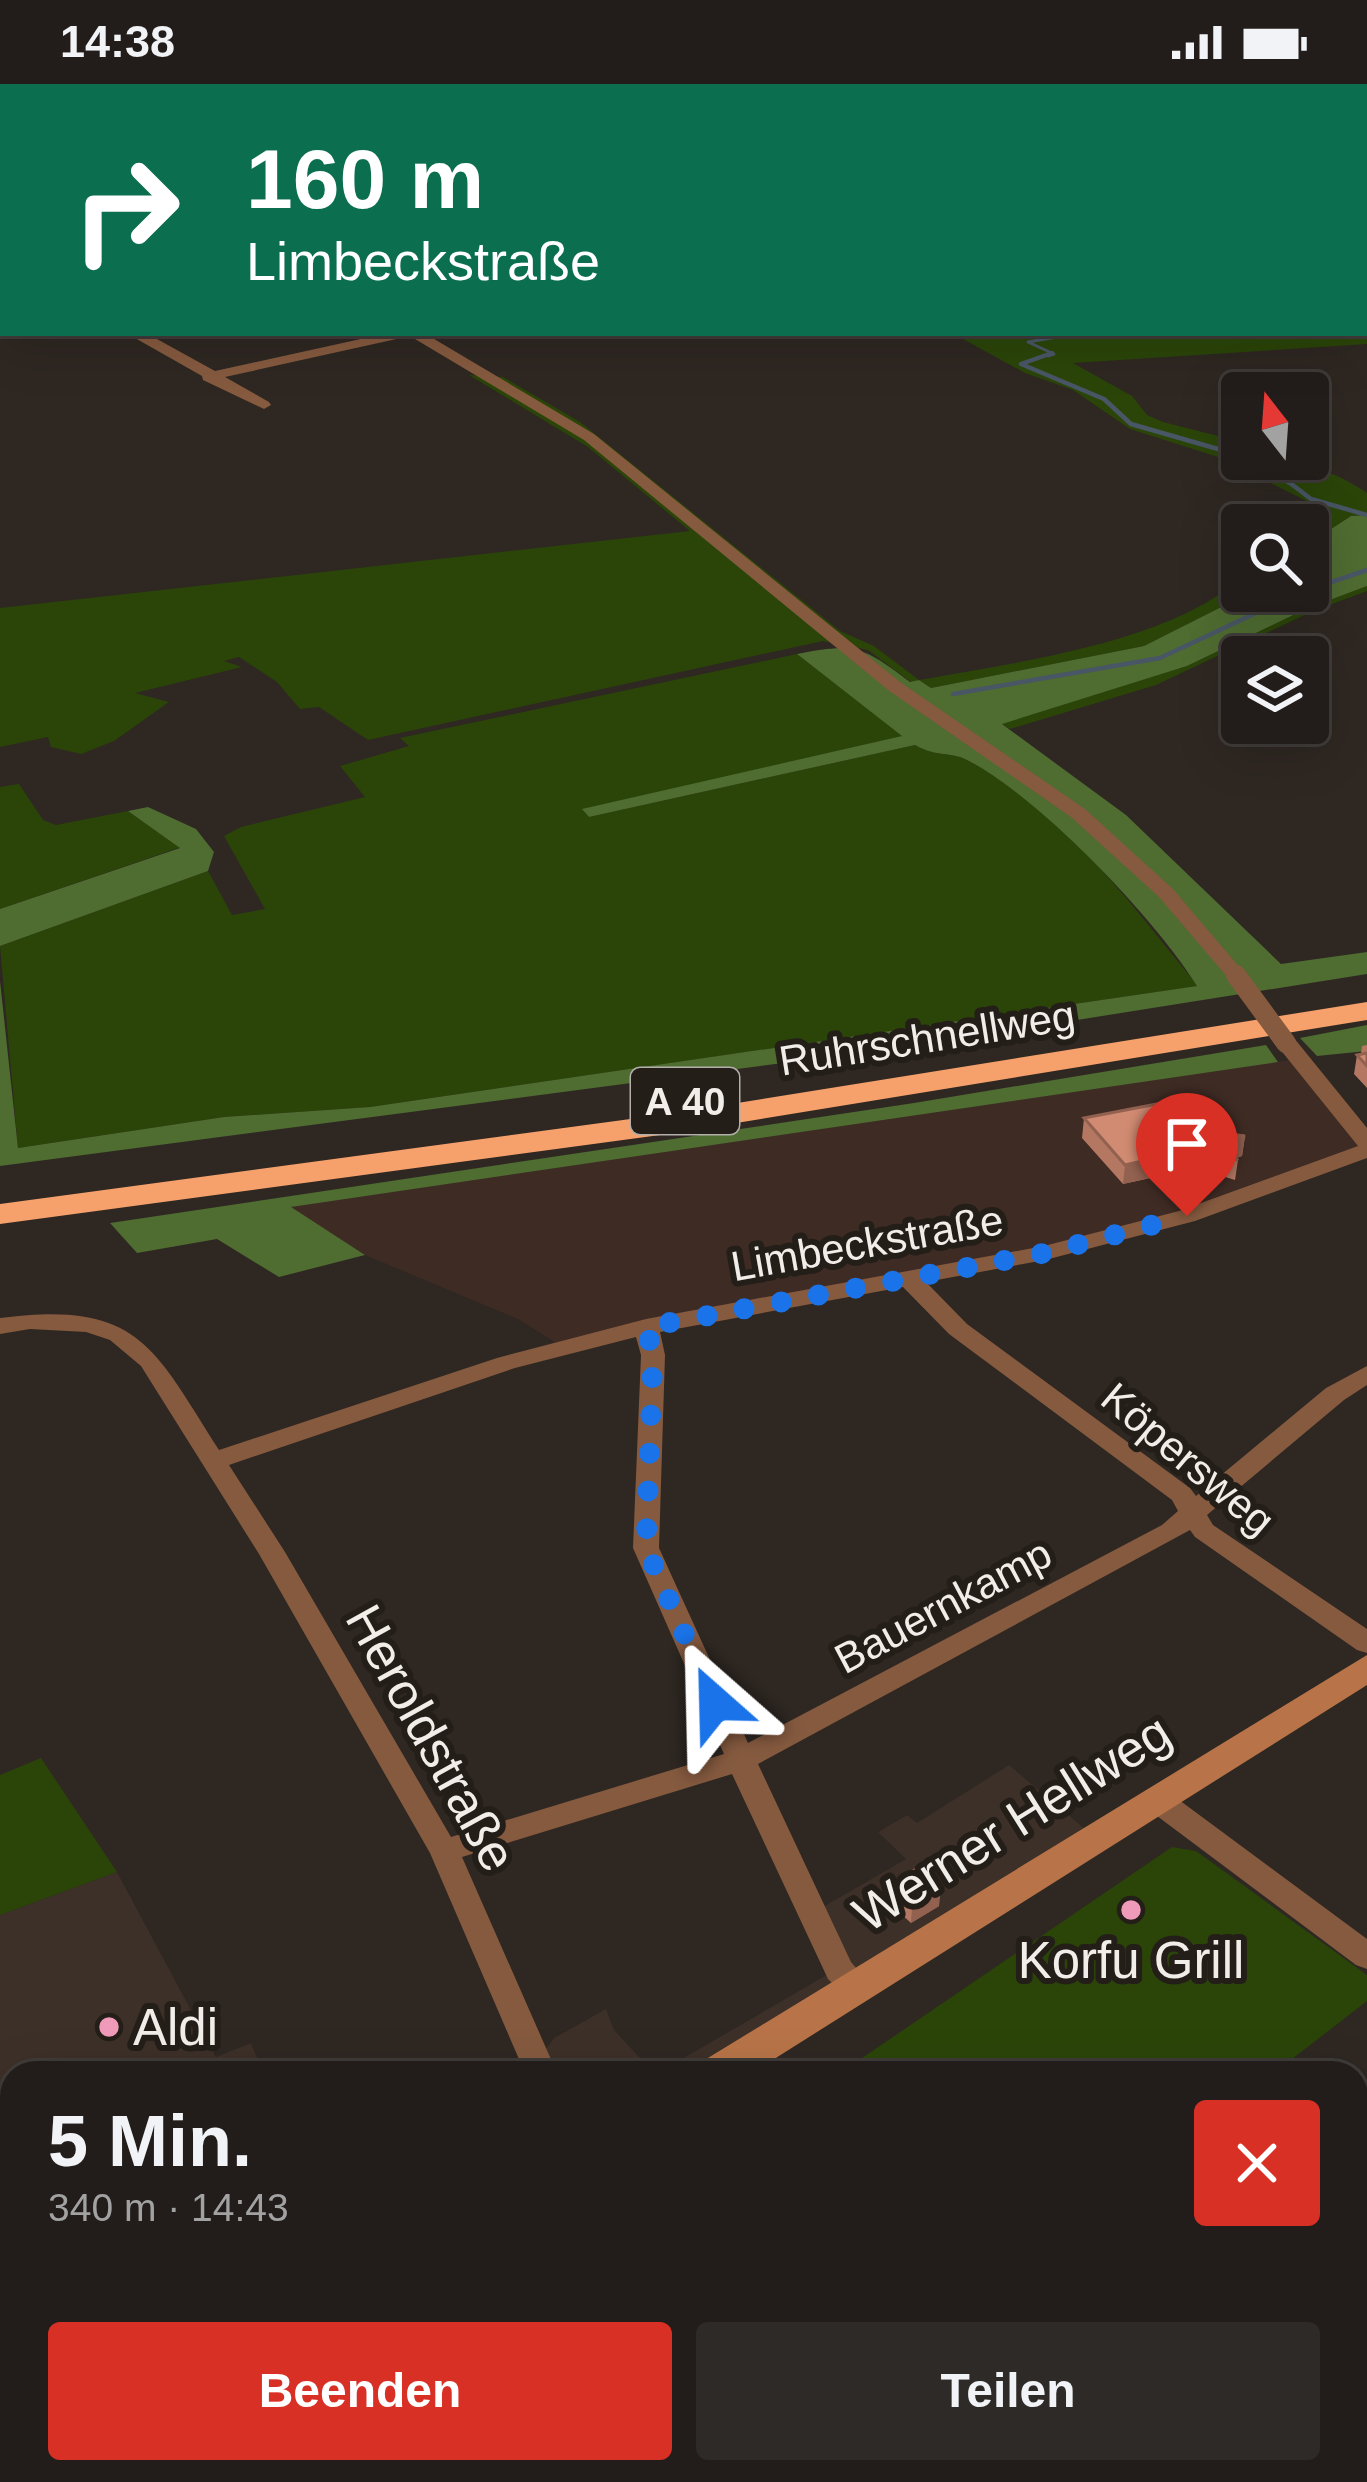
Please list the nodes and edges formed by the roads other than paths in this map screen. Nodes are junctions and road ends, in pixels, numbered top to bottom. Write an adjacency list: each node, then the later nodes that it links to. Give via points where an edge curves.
1 (143, 336): 4 (street)
2 (396, 336): 4 (street)
3 (415, 336): 8 (street, Limbeckstraße, bridge, via 590,437 894,686 1078,813 1166,893)
4 (208, 377): 5 (street)
5 (264, 405)
6 (1367, 990): 9 (highway, Ruhrschnellweg / A 40, via 775,1088)
7 (1367, 1011): 10 (highway, Ruhrschnellweg / A 40, via 675,1124)
8 (1367, 1146): 11 (street, Limbeckstraße, via 1147,1228)
9 (0, 1192)
10 (0, 1214)
11 (910, 1281): 13 (street, Limbeckstraße); 16 (street, Köpersweg, via 958,1329 1181,1494)
12 (0, 1326): 15 (street, Heroldstraße, via 88,1324 136,1345)
13 (646, 1327): 15 (street, via 506,1363); 19 (street, via 653,1355 646,1548)
14 (1367, 1374): 16 (street, Bauernkamp)
15 (214, 1461): 21 (street, Heroldstraße)
16 (1194, 1516): 17 (street, Köpersweg, via 1204,1531); 19 (street, Bauernkamp)
17 (1367, 1642)
18 (1367, 1669): 20 (main road, Werner Hellweg)
19 (741, 1760): 21 (street, Bauernkamp); 23 (street, via 839,1970)
20 (1156, 1799): 22 (street); 23 (main road, Werner Hellweg)
21 (444, 1851): 24 (street, Heroldstraße)
22 (1367, 1956)
23 (857, 1988): 25 (main road, Werner Hellweg)
24 (536, 2061)
25 (738, 2061)

